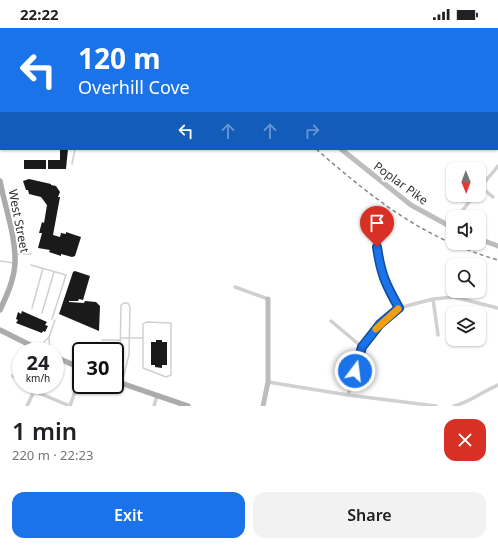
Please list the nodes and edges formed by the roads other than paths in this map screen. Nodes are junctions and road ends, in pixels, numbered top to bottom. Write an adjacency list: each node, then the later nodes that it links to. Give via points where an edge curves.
1 (75, 150): 3 (lane)
2 (342, 150): 9 (main road, Poplar Pike, via 411,205)
3 (72, 164)
4 (498, 166): 6 (street)
5 (0, 181): 13 (main road, West Street)
6 (486, 181)
7 (486, 192): 8 (street)
8 (493, 197)
9 (446, 223)
10 (486, 242): 11 (main road)
11 (498, 246)
12 (377, 247): 24 (street, via 384,280)
13 (15, 254): 14 (lane); 16 (main road, West Street)
14 (31, 254)
15 (0, 261): 16 (lane)
16 (15, 263): 26 (main road, West Street, via 12,282)
17 (31, 265): 18 (lane)
18 (43, 268): 19 (lane); 23 (lane)
19 (54, 272): 27 (lane); 31 (lane, via 66,275)
20 (234, 287): 21 (street)
21 (268, 298): 42 (main road)
22 (433, 299): 24 (street); 25 (street, via 454,297); 30 (street)
23 (32, 308)
24 (399, 308): 40 (street, via 380,324)
25 (498, 308)
26 (0, 310)
27 (42, 313)
28 (331, 321): 40 (street)
29 (0, 330): 36 (main road)
30 (438, 335)
31 (49, 337): 37 (lane); 38 (lane)
32 (129, 338): 33 (lane); 34 (lane); 34 (lane, via 130,307 124,303 121,305); 41 (lane, via 129,355)
33 (143, 338): 33 (lane, via 144,322 171,323 171,375 168,377 143,368)
34 (121, 339): 35 (lane); 39 (lane)
35 (102, 340)
36 (24, 342)
37 (46, 342)
38 (49, 342)
39 (121, 342)
40 (362, 347): 48 (street)
41 (124, 376)
42 (268, 382): 48 (street); 54 (main road)
43 (124, 385): 49 (main road)
44 (498, 385): 56 (street)
45 (33, 394): 50 (street)
46 (41, 394): 51 (street)
47 (74, 394): 51 (street)
48 (348, 395): 55 (street)
49 (157, 396): 52 (street); 53 (main road)
50 (27, 406)
51 (70, 406)
52 (154, 406)
53 (188, 406)
54 (263, 406)
55 (436, 406)
56 (454, 406)

